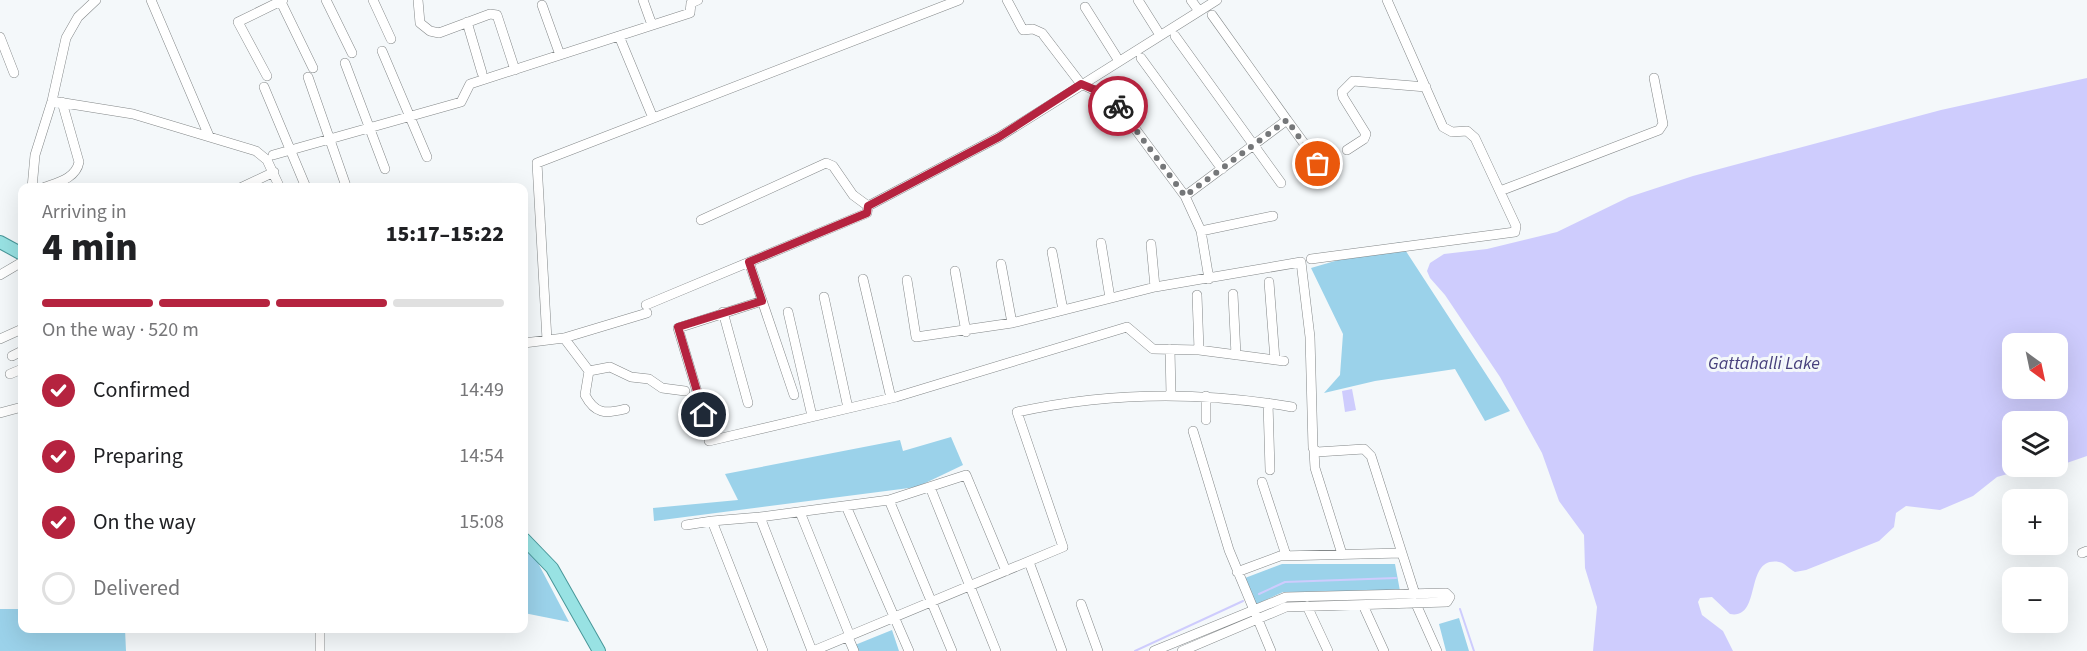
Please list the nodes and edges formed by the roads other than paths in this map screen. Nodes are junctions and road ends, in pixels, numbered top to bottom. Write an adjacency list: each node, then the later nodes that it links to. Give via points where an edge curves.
1 (96, 0): 42 (street, via 78,16 66,38)
2 (151, 0): 47 (street)
3 (281, 0): 32 (street); 36 (street, via 238,22)
4 (326, 0): 27 (street)
5 (373, 0): 25 (street)
6 (418, 0): 19 (street, via 420,23 430,31 439,33)
7 (643, 0): 20 (street)
8 (959, 0): 44 (street)
9 (1007, 0): 39 (street, via 1023,30 1033,28 1042,33)
10 (1138, 0): 21 (street)
11 (1191, 0): 17 (street)
12 (1217, 0): 17 (street)
13 (1387, 0): 41 (street)
14 (693, 1): 20 (street, via 690,13)
15 (542, 5): 28 (street)
16 (1085, 7): 30 (street)
17 (1199, 11): 21 (street)
18 (1212, 15): 45 (street)
19 (467, 22): 33 (street, via 497,15); 35 (street)
20 (652, 25): 22 (street)
21 (1160, 35): 30 (street)
22 (619, 36): 28 (street); 44 (street)
23 (1175, 36): 49 (street)
24 (0, 37): 34 (street)
25 (391, 39)
26 (382, 51): 43 (street)
27 (352, 53)
28 (560, 55): 33 (street)
29 (1141, 58): 56 (street)
30 (1119, 61): 39 (street)
31 (345, 63): 46 (street)
32 (313, 68)
33 (515, 70): 43 (street, via 470,84 461,102)
34 (14, 73)
35 (482, 73)
36 (267, 76)
37 (308, 77): 48 (street)
38 (1654, 78): 65 (street, via 1664,124 1659,130)
39 (1081, 84): 66 (street, via 1113,99); 67 (street, via 999,137)
40 (264, 87): 50 (street)
41 (1426, 87): 51 (street, via 1349,83 1343,97 1366,134); 65 (street, via 1443,127 1448,132 1467,132 1475,138)
42 (57, 101): 47 (street, via 134,114); 58 (street, via 35,155); 59 (street, via 79,162 71,176)
43 (412, 117): 46 (street); 53 (street)
44 (653, 118): 100 (street, via 537,163)
45 (1287, 120): 49 (street); 54 (street)
46 (370, 129): 48 (street); 55 (street)
47 (209, 136): 57 (street, via 256,151)
48 (331, 139): 50 (street); 63 (street)
49 (1255, 146): 56 (street); 64 (street)
50 (291, 150): 52 (street); 62 (street)
51 (1347, 150)
52 (273, 155)
53 (427, 157)
54 (1318, 164)
55 (385, 169)
56 (1222, 169): 66 (street)
57 (274, 172): 60 (street); 61 (street)
58 (32, 183)
59 (56, 183)
60 (251, 183)
61 (278, 183)
62 (304, 183)
63 (345, 183)
64 (1281, 183)
65 (1500, 191): 76 (street, via 1516,226 1510,235 1409,244)
66 (1185, 196): 70 (street)
67 (868, 206): 69 (street, via 853,195 833,166 826,163); 77 (street, via 867,213)
68 (1273, 216): 70 (street)
69 (701, 220)
70 (1201, 231): 83 (street)
71 (0, 242): 74 (main road)
72 (1101, 243): 90 (street)
73 (1151, 244): 86 (street)
74 (18, 252)
75 (1052, 252): 92 (street)
76 (1311, 260)
77 (749, 262): 91 (street); 98 (street, via 646,309)
78 (18, 264): 81 (street)
79 (1001, 264): 95 (street)
80 (955, 271): 97 (street)
81 (0, 275)
82 (863, 279): 114 (street)
83 (1209, 279): 86 (street); 127 (street, via 1301,262 1310,337)
84 (907, 280): 97 (street, via 916,337)
85 (1269, 282): 105 (street, via 1279,361)
86 (1155, 287): 90 (street)
87 (1233, 294): 105 (street)
88 (1197, 295): 103 (street)
89 (825, 297): 119 (street)
90 (1110, 298): 92 (street)
91 (762, 301): 93 (street); 111 (street)
92 (1063, 310): 95 (street)
93 (723, 312): 115 (street); 122 (street, via 678,327)
94 (788, 312): 123 (street)
95 (1012, 323): 97 (street)
96 (18, 331): 99 (street)
97 (966, 332)
98 (564, 338): 100 (street); 107 (street)
99 (0, 339)
100 (547, 340): 101 (street)
101 (528, 342)
102 (1170, 349): 103 (street); 112 (street); 114 (street, via 1153,349 1127,327)
103 (1200, 350): 105 (street)
104 (18, 353): 106 (street)
105 (1236, 355)
106 (12, 356)
107 (589, 370): 110 (street, via 610,367 662,387); 120 (street, via 585,394 594,409 608,413)
108 (18, 371): 109 (street)
109 (10, 374)
110 (685, 391)
111 (794, 395)
112 (1171, 395): 113 (street); 141 (street, via 1095,398 1017,412 1063,547)
113 (1206, 396): 116 (street); 124 (street)
114 (891, 398): 119 (street)
115 (748, 403)
116 (1268, 403): 118 (street); 128 (street)
117 (18, 407): 121 (street)
118 (1292, 407)
119 (848, 408): 123 (street)
120 (625, 409)
121 (0, 412)
122 (704, 415)
123 (812, 416): 126 (street)
124 (1206, 420)
125 (1193, 431): 143 (street)
126 (709, 441)
127 (1314, 451): 138 (street, via 1368,451); 139 (street, via 1315,468)
128 (1269, 470)
129 (1262, 482): 140 (street)
130 (930, 487): 131 (street); 142 (street, via 966,475); 144 (street)
131 (889, 500): 132 (street); 146 (street)
132 (846, 506): 133 (street); 151 (street)
133 (800, 512): 134 (street); 153 (street)
134 (760, 517): 135 (street); 158 (street)
135 (712, 521): 136 (street); 157 (street)
136 (686, 525)
137 (528, 543): 156 (main road, via 552,568)
138 (1402, 553): 139 (street); 145 (street)
139 (1342, 554): 140 (street)
140 (1286, 555): 143 (street)
141 (1029, 561): 142 (street); 163 (street)
142 (1006, 571): 144 (street)
143 (1237, 572): 150 (street)
144 (970, 586): 146 (street); 162 (street)
145 (1416, 599): 148 (street); 150 (street, via 1286,597); 171 (street)
146 (933, 601): 151 (street); 161 (street)
147 (1081, 604): 164 (street)
148 (1363, 605): 149 (street); 170 (street)
149 (1307, 606): 150 (street); 169 (street)
150 (1254, 614): 154 (street); 165 (street); 168 (street)
151 (894, 616): 153 (street); 160 (street)
152 (320, 633): 155 (street)
153 (849, 636): 158 (street); 159 (street)
154 (1207, 641): 166 (street); 167 (street)
155 (320, 651)
156 (598, 651)
157 (763, 651)
158 (813, 651)
159 (854, 651)
160 (909, 651)
161 (952, 651)
162 (996, 651)
163 (1062, 651)
164 (1098, 651)
165 (1154, 651)
166 (1182, 651)
167 (1212, 651)
168 (1270, 651)
169 (1328, 651)
170 (1384, 651)
171 (1437, 651)

